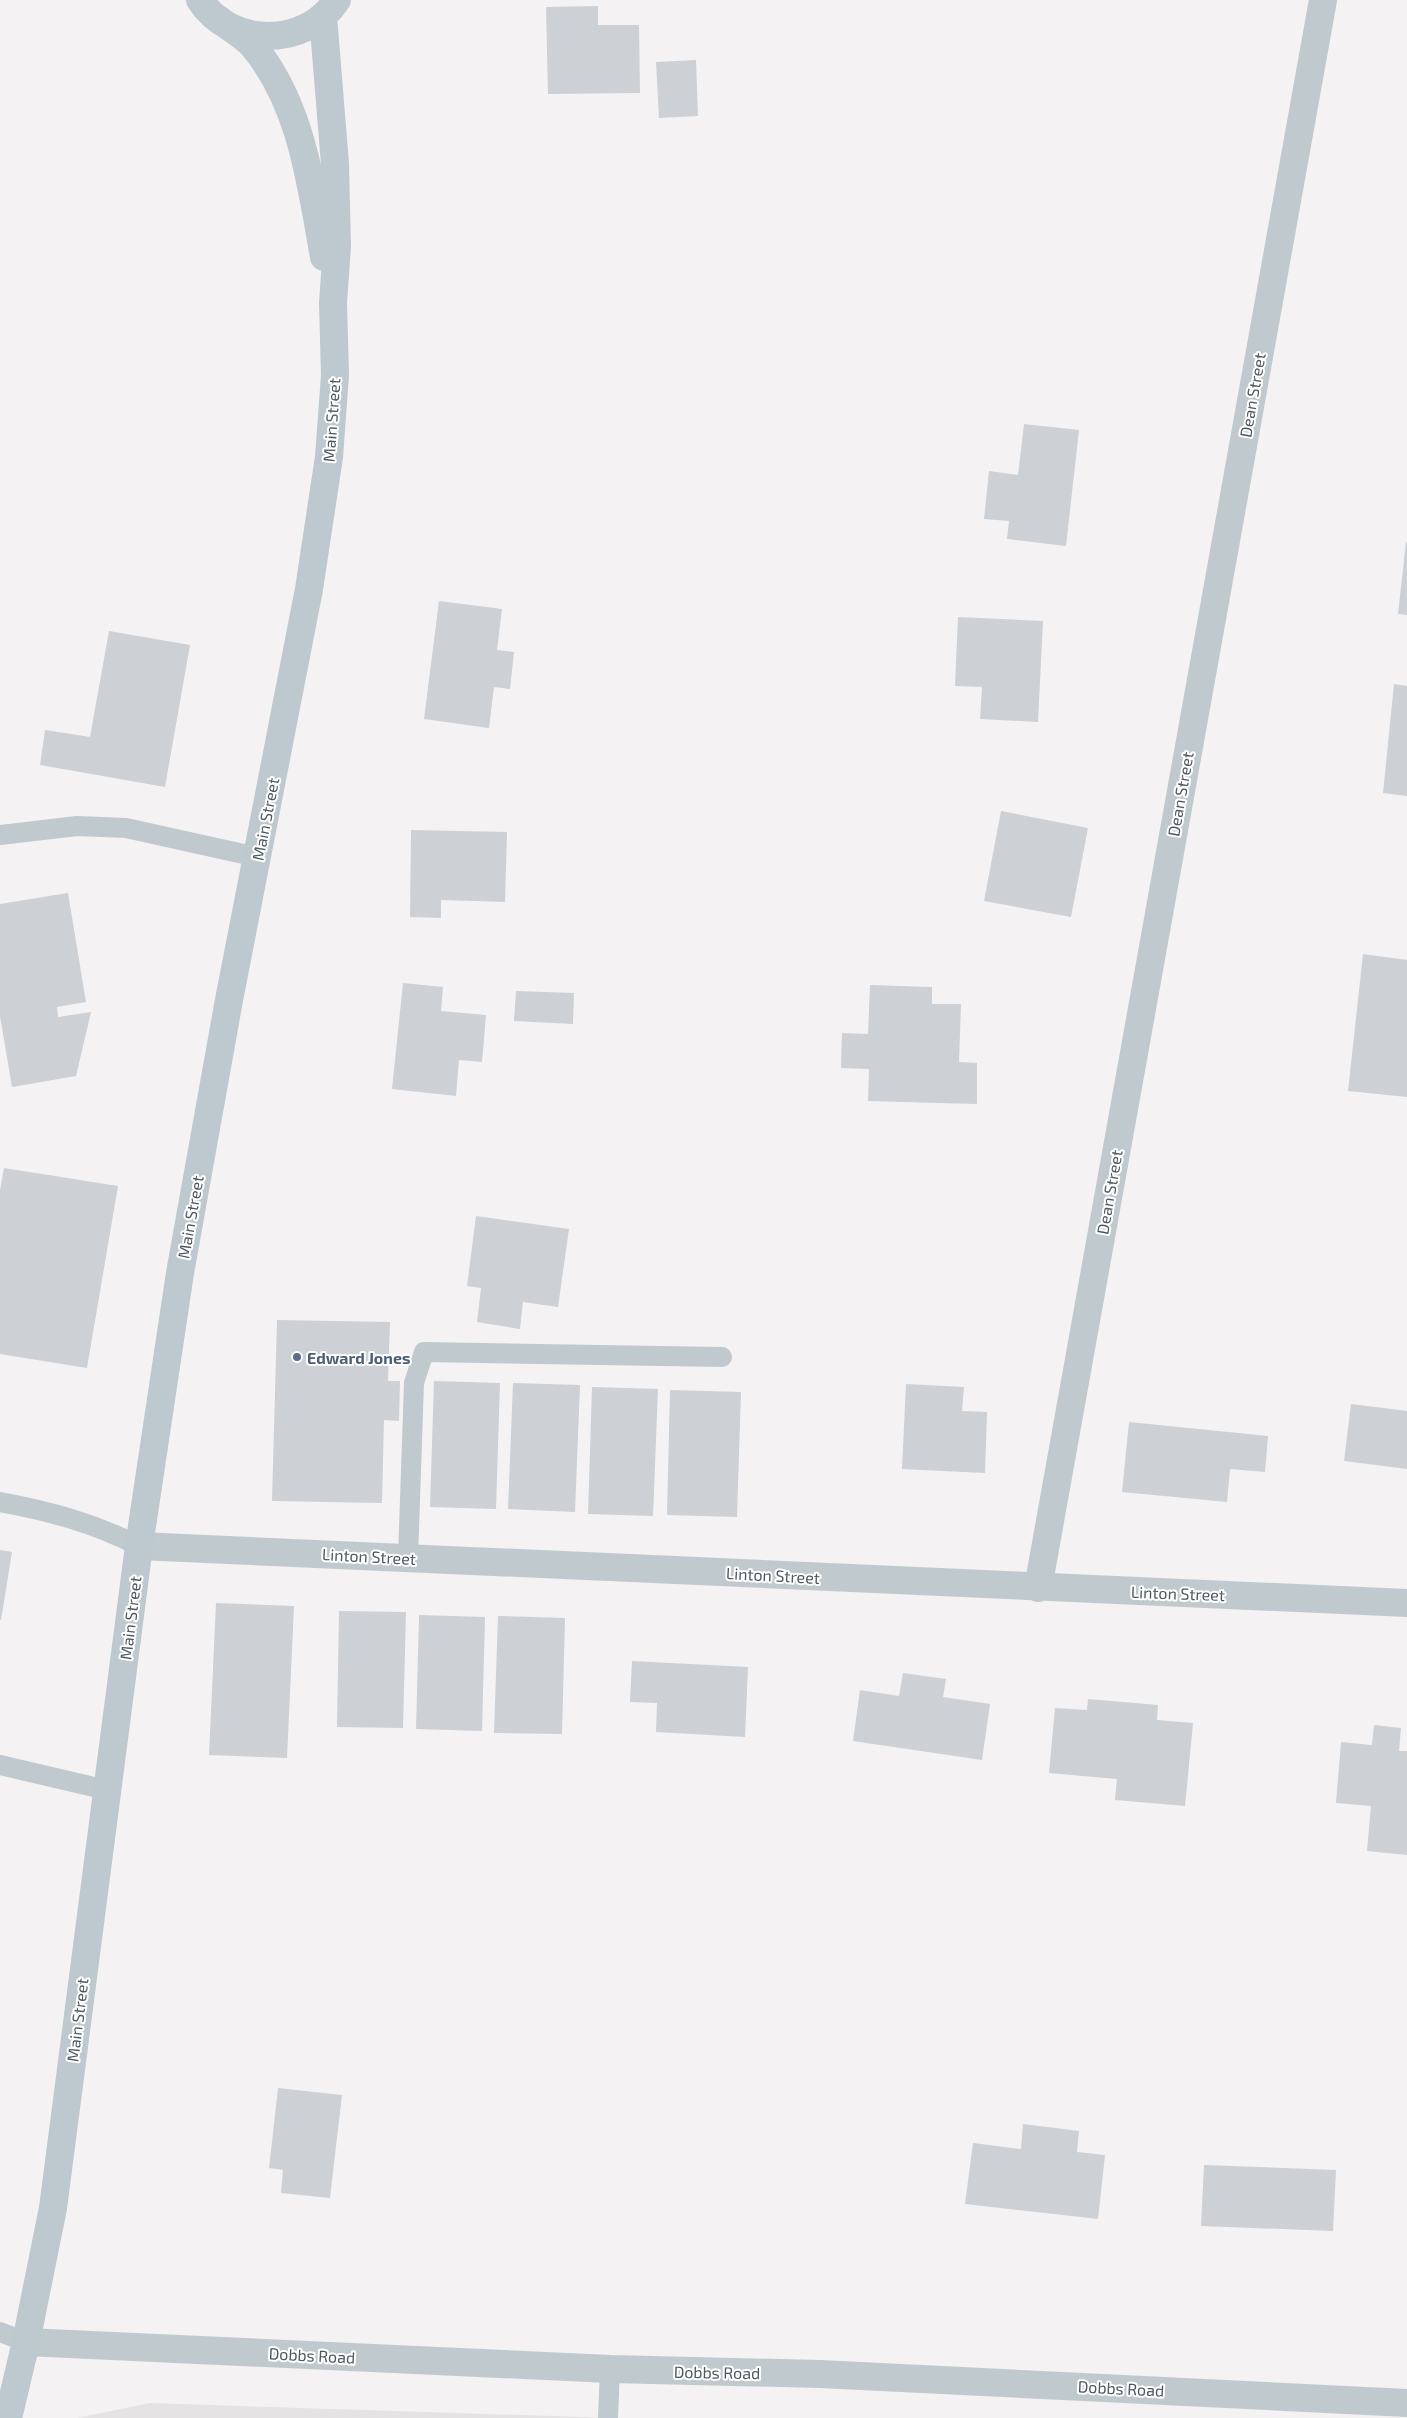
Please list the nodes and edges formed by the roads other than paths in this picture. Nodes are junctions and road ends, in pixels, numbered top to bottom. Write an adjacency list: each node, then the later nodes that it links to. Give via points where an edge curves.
1 (1322, 0): 11 (street, Dean Street)
2 (330, 8): 3 (main road, Main Street, via 300,31 272,36 243,33); 6 (main road, Main Street, via 337,246 333,304 335,375 329,457 309,588)
3 (208, 9): 4 (main road, Main Street, via 252,44 274,76 291,114 308,169)
4 (327, 272)
5 (0, 835): 6 (lane, via 77,826 126,828)
6 (257, 857): 9 (main road, Main Street, via 180,1273)
7 (722, 1357): 10 (lane, via 424,1352 414,1383)
8 (0, 1502): 9 (lane, via 67,1516 105,1529)
9 (139, 1546): 10 (street, Linton Street); 14 (main road, Main Street)
10 (408, 1558): 11 (street, Linton Street)
11 (1038, 1588): 12 (street, Linton Street)
12 (1407, 1603)
13 (0, 1765): 14 (lane)
14 (107, 1790): 16 (main road, Main Street, via 53,2208)
15 (0, 2332): 16 (lane)
16 (26, 2342): 17 (street, Dobbs Road); 19 (main road, Main Street)
17 (610, 2370): 18 (street, Dobbs Road, via 820,2374); 20 (lane)
18 (1407, 2403)
19 (8, 2418)
20 (608, 2418)

